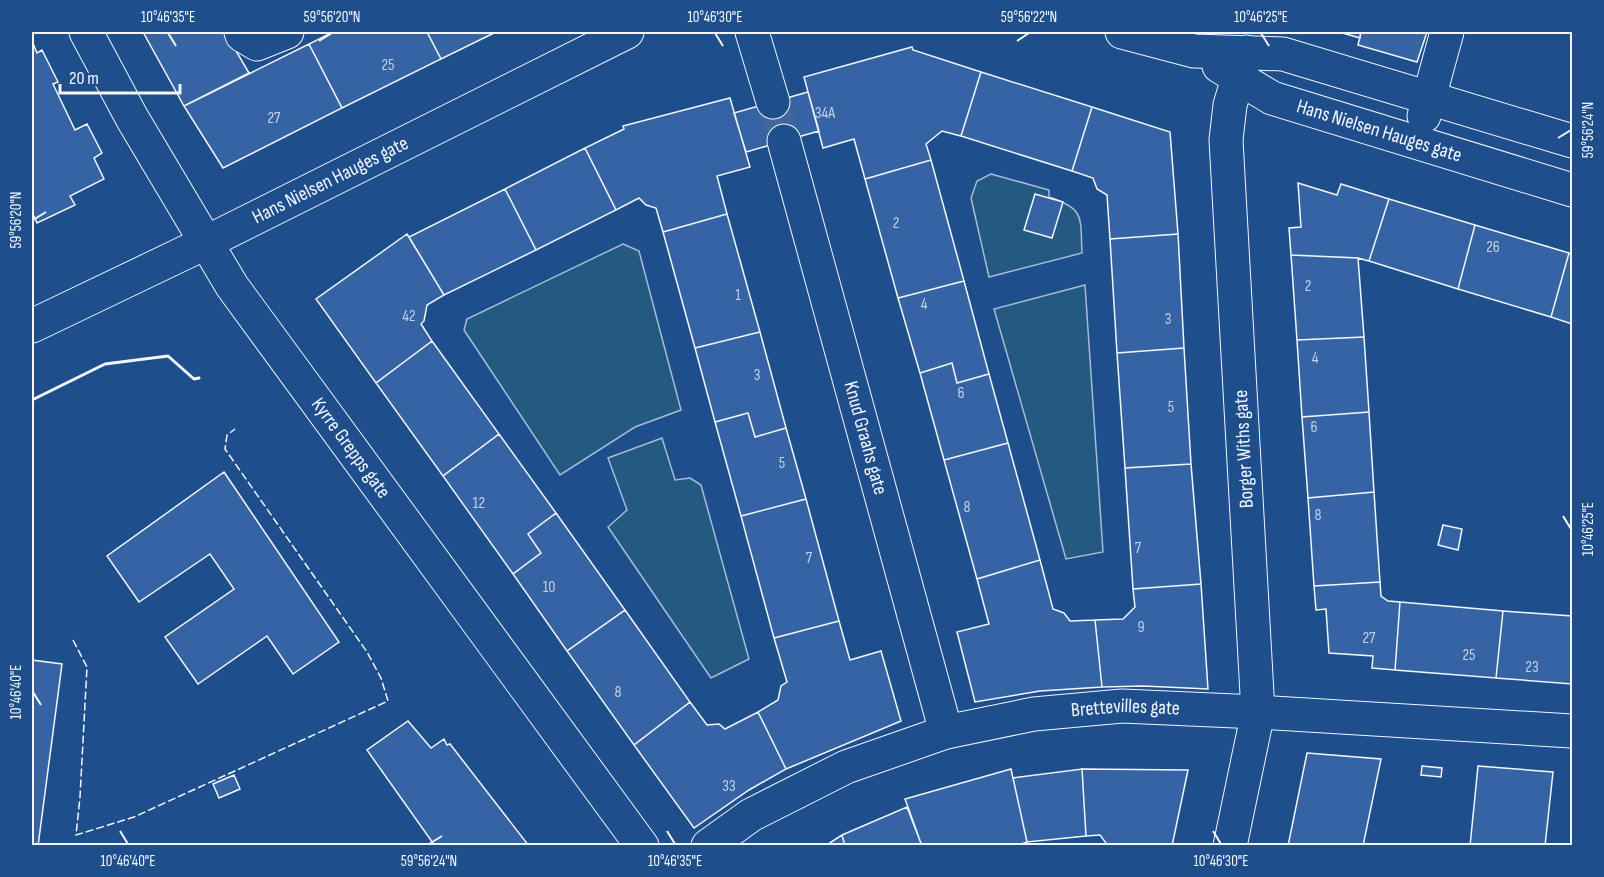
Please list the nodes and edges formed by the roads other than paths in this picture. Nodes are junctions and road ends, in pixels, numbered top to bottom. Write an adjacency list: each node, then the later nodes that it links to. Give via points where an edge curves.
1 (86, 32): 15 (street, Kyrre Grepps gate)
2 (241, 32): 3 (street, via 257,44)
3 (287, 32)
4 (627, 32): 15 (street, Hans Nielsen Hauges gate)
5 (752, 32): 10 (street)
6 (1122, 32): 8 (street, Hans Nielsen Hauges gate)
7 (1447, 32): 9 (street)
8 (1242, 65): 9 (street, Hans Nielsen Hauges gate, via 1283,54); 13 (street, Hans Nielsen Hauges gate, via 1272,98); 17 (street, Borger Withs gate, via 1230,105 1226,140)
9 (1430, 97): 12 (street, Hans Nielsen Hauges gate); 13 (street)
10 (773, 102)
11 (784, 141): 19 (street, Knud Graahs gate)
12 (1572, 141)
13 (1416, 143): 14 (street, Hans Nielsen Hauges gate)
14 (1572, 190)
15 (205, 243): 16 (street, Hans Nielsen Hauges gate); 20 (street, Kyrre Grepps gate, via 232,286)
16 (32, 326)
17 (1258, 712): 18 (street, Brettevilles gate); 19 (street, Brettevilles gate, via 1122,706 1034,714); 22 (street, Borger Withs gate)
18 (1572, 731)
19 (946, 732): 21 (street, Brettevilles gate, via 846,767 752,815)
20 (642, 846)
21 (708, 846)
22 (1230, 846)

